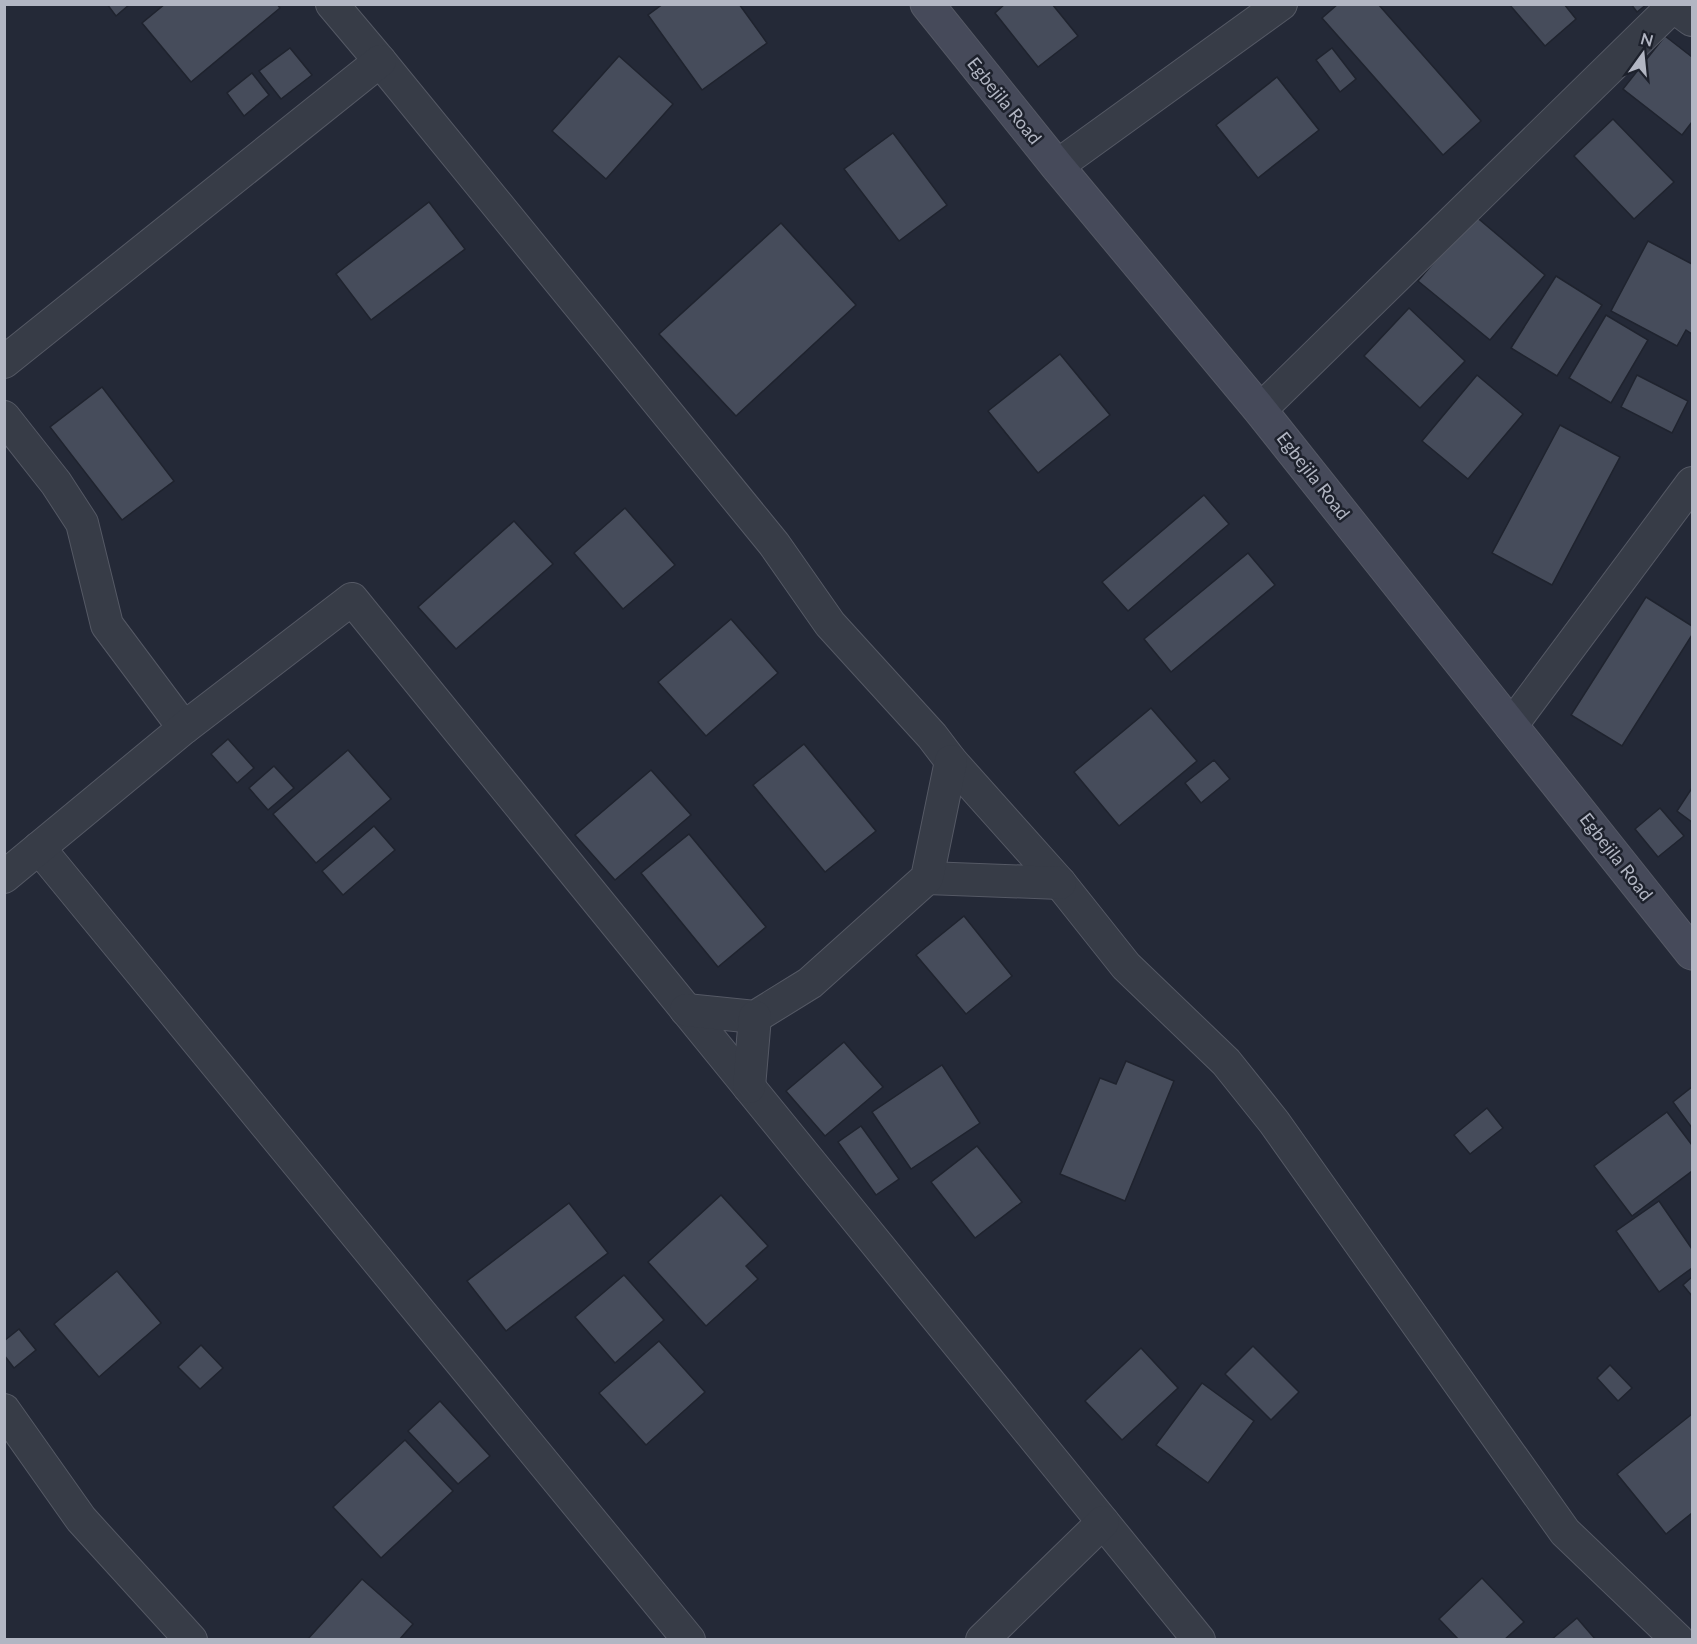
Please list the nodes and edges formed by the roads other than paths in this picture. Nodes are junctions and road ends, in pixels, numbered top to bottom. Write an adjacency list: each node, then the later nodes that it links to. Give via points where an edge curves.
1 (332, 4): 5 (street)
2 (927, 4): 6 (street, Egbejila Road)
3 (1281, 4): 6 (street)
4 (1692, 20): 8 (street, via 1672,6)
5 (380, 61): 7 (street); 13 (street, via 759,526 830,624)
6 (1057, 166): 8 (street, Egbejila Road)
7 (4, 362)
8 (1260, 410): 11 (street, Egbejila Road)
9 (4, 417): 12 (street, via 82,523 107,625)
10 (1692, 483): 11 (street)
11 (1511, 726): 18 (street, Egbejila Road)
12 (184, 728): 14 (street); 19 (street, via 352,599)
13 (951, 761): 16 (street); 17 (street)
14 (39, 848): 15 (street); 25 (street)
15 (4, 877)
16 (927, 878): 17 (street); 20 (street, via 810,984)
17 (1060, 883): 28 (street, via 1126,966 1226,1062 1274,1122 1565,1532)
18 (1692, 953)
19 (686, 1010): 20 (street); 21 (street)
20 (755, 1017): 21 (street)
21 (749, 1088): 23 (street)
22 (4, 1410): 24 (street, via 81,1519)
23 (1103, 1522): 26 (street); 27 (street)
24 (191, 1640)
25 (689, 1640)
26 (982, 1640)
27 (1199, 1640)
28 (1678, 1640)

